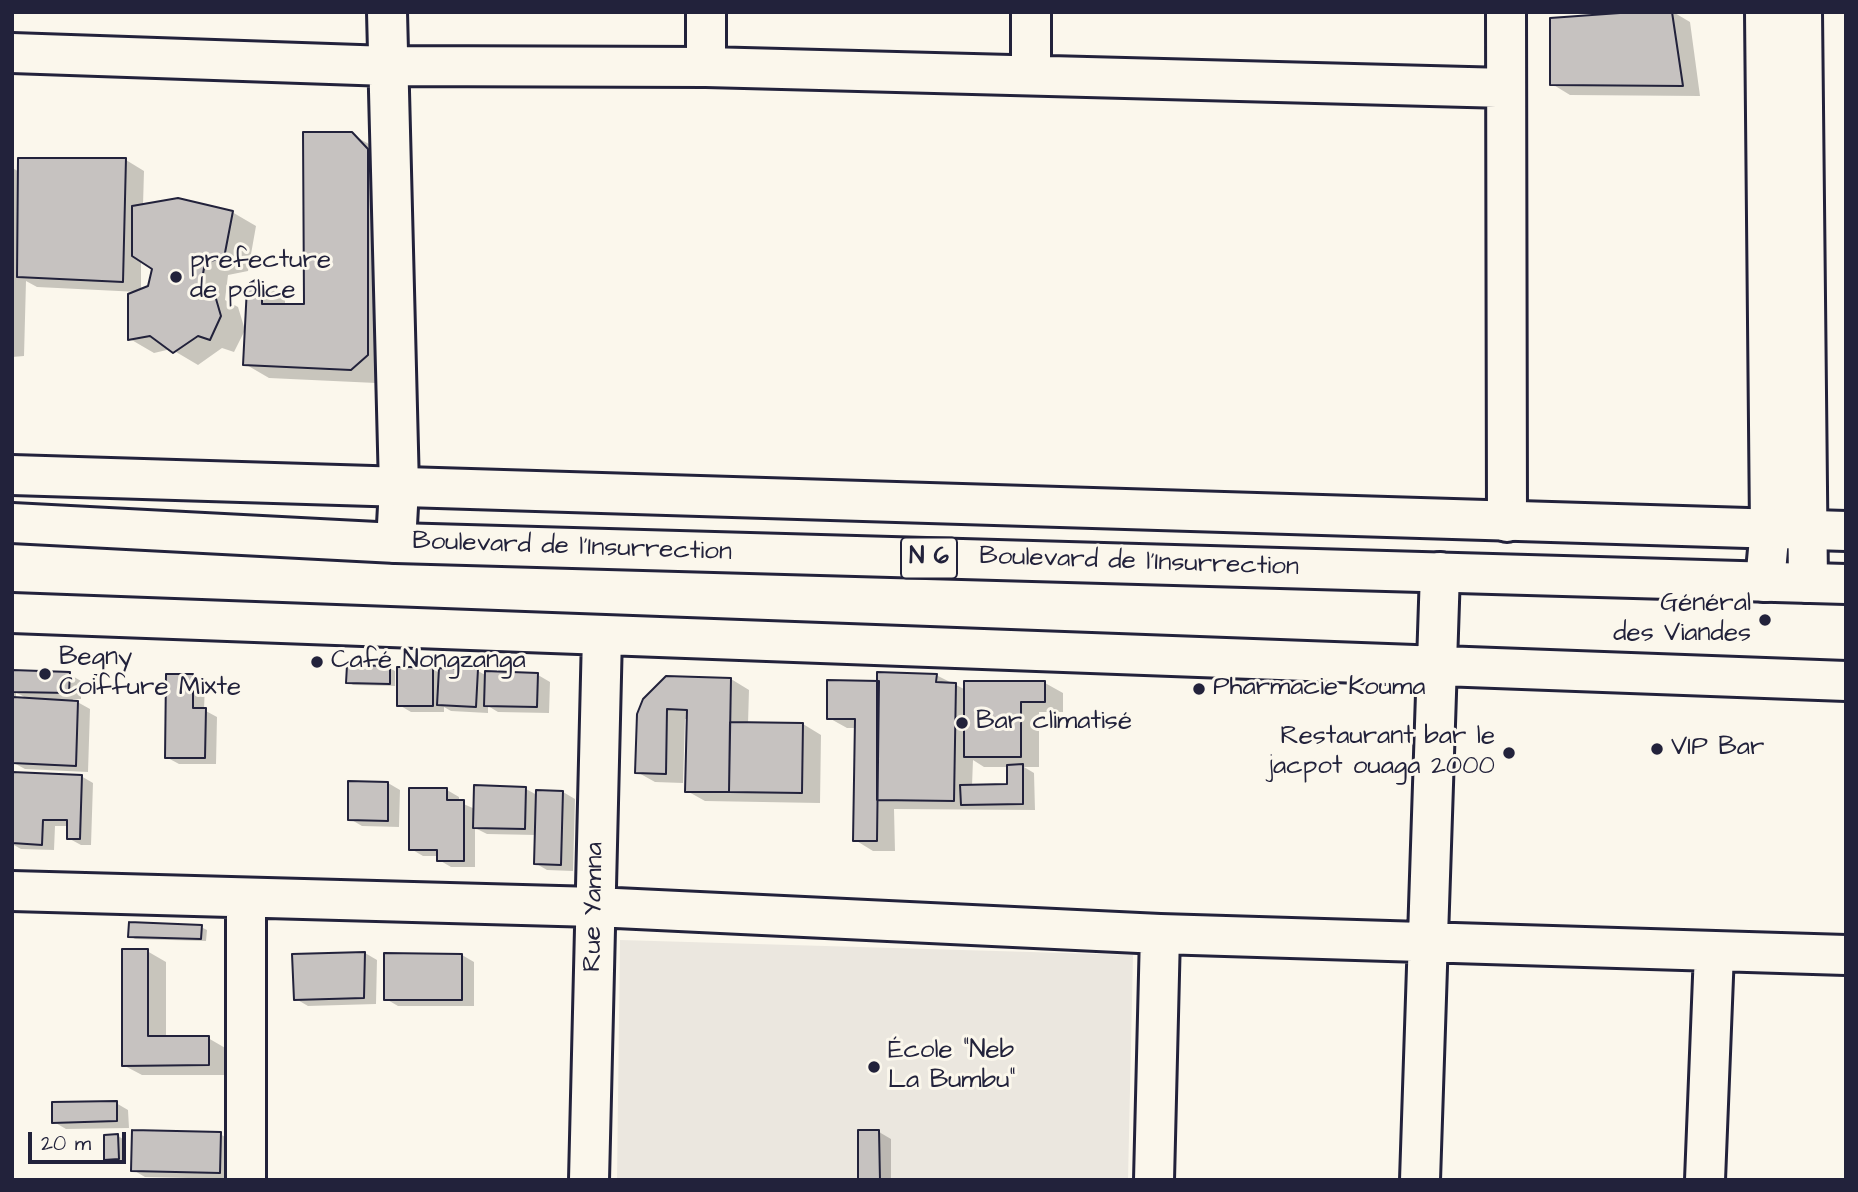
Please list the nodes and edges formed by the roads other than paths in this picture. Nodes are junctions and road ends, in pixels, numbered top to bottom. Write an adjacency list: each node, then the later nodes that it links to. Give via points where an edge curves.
1 (387, 12): 8 (street)
2 (706, 12): 9 (street)
3 (1031, 12): 10 (street)
4 (1506, 12): 11 (street)
5 (1765, 12): 16 (street)
6 (1802, 12): 17 (street)
7 (12, 52): 8 (street)
8 (388, 66): 9 (street); 13 (street)
9 (706, 67): 10 (street)
10 (1031, 75): 11 (street)
11 (1506, 88): 14 (street)
12 (12, 475): 13 (street, Boulevard de l'Insurrection / N 6)
13 (399, 488): 14 (street, Boulevard de l'Insurrection / N 6); 19 (street)
14 (1507, 522): 16 (street, Boulevard de l'Insurrection / N 6)
15 (12, 523): 19 (street, Boulevard de l'Insurrection / N 6)
16 (1770, 528): 17 (street, Boulevard de l'Insurrection / N 6); 21 (street)
17 (1808, 530): 18 (street, Boulevard de l'Insurrection / N 6); 22 (street)
18 (1846, 531)
19 (396, 543): 20 (street, Boulevard de l'Insurrection / N 6)
20 (1440, 572): 21 (street, Boulevard de l'Insurrection / N 6); 26 (street)
21 (1765, 582): 22 (street, Boulevard de l'Insurrection / N 6)
22 (1808, 583): 23 (street, Boulevard de l'Insurrection / N 6)
23 (1846, 584)
24 (12, 613): 25 (street)
25 (602, 635): 26 (street); 30 (street, Rue Yamna)
26 (1437, 666): 27 (street); 32 (street)
27 (1846, 681)
28 (12, 891): 29 (street)
29 (246, 899): 30 (street); 35 (street)
30 (595, 907): 31 (street); 36 (street, Rue Yamna)
31 (1160, 933): 32 (street); 37 (street)
32 (1428, 942): 33 (street); 38 (street)
33 (1714, 951): 34 (street); 39 (street)
34 (1846, 956)
35 (246, 1180)
36 (589, 1180)
37 (1154, 1180)
38 (1420, 1180)
39 (1705, 1180)

